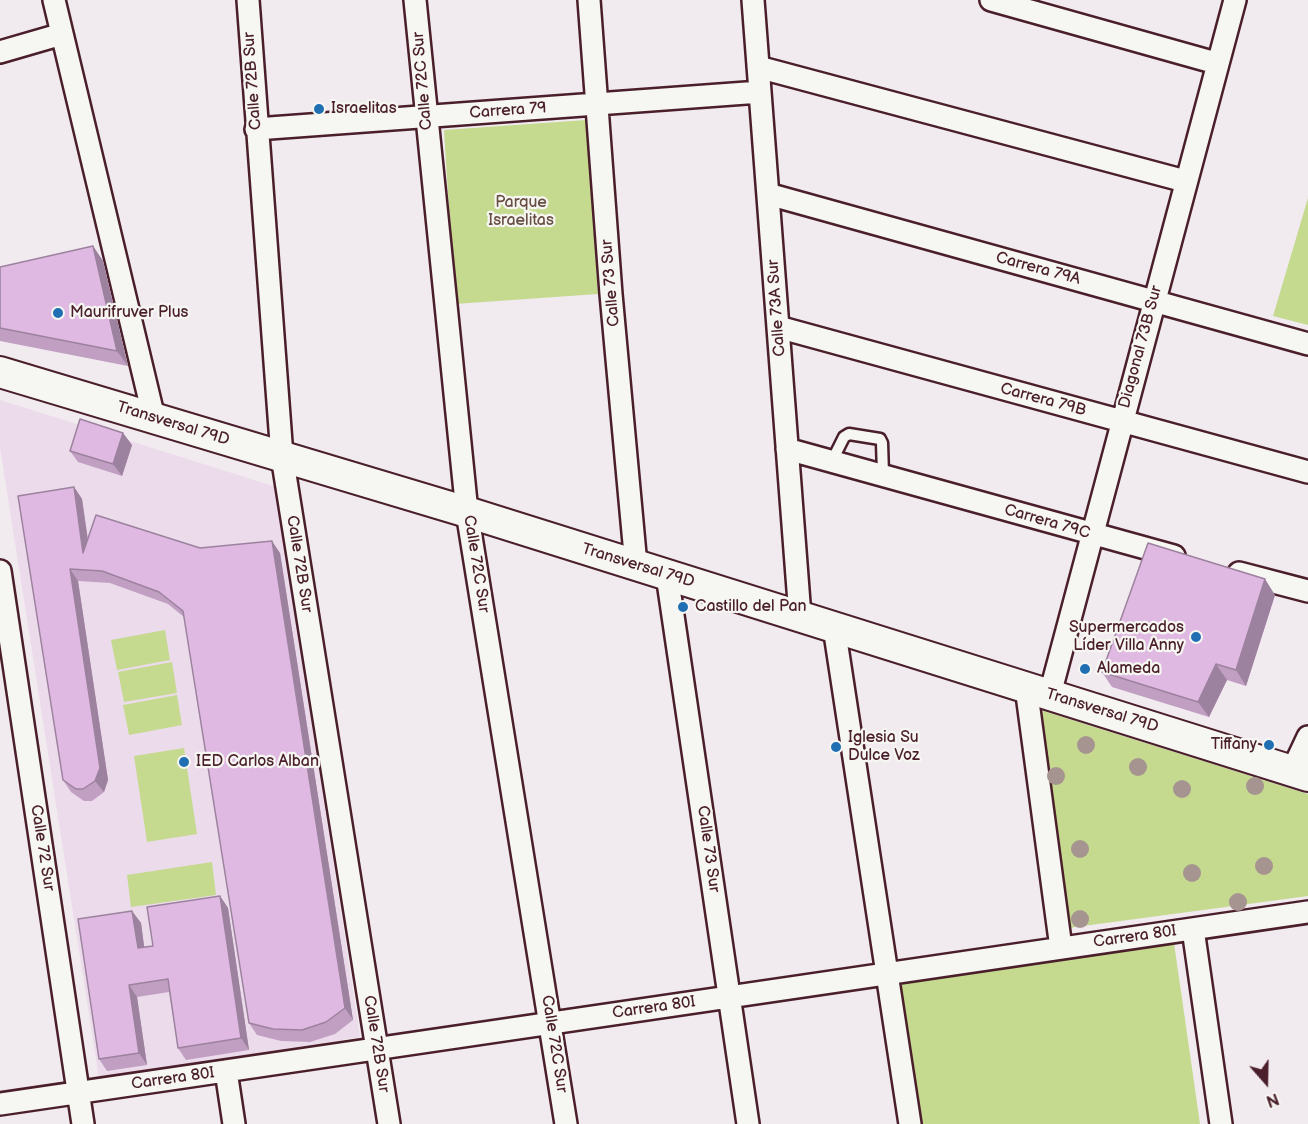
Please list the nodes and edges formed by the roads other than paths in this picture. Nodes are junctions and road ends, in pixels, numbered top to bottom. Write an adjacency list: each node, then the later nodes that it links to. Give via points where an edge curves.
1 (54, 0): 8 (street)
2 (248, 0): 15 (street, Calle 72B Sur)
3 (416, 0): 14 (street, Calle 72C Sur)
4 (590, 0): 13 (street, Calle 73 Sur)
5 (753, 0): 11 (street, Calle 73A Sur)
6 (991, 0): 10 (street)
7 (1235, 0): 10 (street, Diagonal 73B Sur)
8 (62, 34): 9 (street); 22 (street)
9 (0, 52)
10 (1216, 63): 16 (street, Diagonal 73B Sur)
11 (758, 67): 12 (street, Calle 73A Sur); 16 (street)
12 (760, 92): 13 (street, Carrera 79); 17 (street, Calle 73A Sur)
13 (597, 104): 14 (street, Carrera 79); 32 (street, Calle 73 Sur)
14 (426, 117): 15 (street, Carrera 79); 29 (street, Calle 72C Sur)
15 (256, 129): 25 (street, Calle 72B Sur)
16 (1185, 181): 18 (street, Diagonal 73B Sur)
17 (768, 194): 18 (street, Carrera 79A); 19 (street, Calle 73A Sur)
18 (1154, 301): 20 (street, Carrera 79A); 23 (street, Diagonal 73B Sur)
19 (778, 327): 23 (street, Carrera 79B); 24 (street, Calle 73A Sur)
20 (1308, 344)
21 (0, 372): 22 (main road, Transversal 79D)
22 (154, 418): 25 (main road, Transversal 79D)
23 (1122, 421): 27 (street, Carrera 79B); 30 (street, Diagonal 73B Sur)
24 (787, 449): 26 (street, Carrera 79C); 37 (street, Calle 73A Sur)
25 (282, 456): 29 (main road, Transversal 79D); 49 (street, Calle 72B Sur)
26 (832, 461): 28 (street, Carrera 79C); 28 (lane, via 849,434 880,439)
27 (1308, 472)
28 (883, 474): 30 (street, Carrera 79C)
29 (467, 512): 32 (main road, Transversal 79D); 48 (street, Calle 72C Sur)
30 (1092, 535): 31 (street, Carrera 79C); 39 (street, Diagonal 73B Sur)
31 (1194, 561)
32 (636, 565): 35 (main road, Transversal 79D)
33 (1217, 567): 36 (street)
34 (0, 571): 40 (street, Calle 72 Sur)
35 (666, 575): 37 (main road, Transversal 79D); 47 (street, Calle 73 Sur)
36 (1308, 591)
37 (800, 616): 38 (main road, Transversal 79D)
38 (834, 627): 39 (main road, Transversal 79D); 46 (street)
39 (1038, 691): 42 (main road, Transversal 79D); 45 (street, Diagonal 73B Sur)
40 (9, 692): 51 (street, Calle 72 Sur)
41 (1308, 737): 42 (street)
42 (1300, 773)
43 (1308, 912): 44 (street, Carrera 80I)
44 (1192, 929): 45 (street, Carrera 80I); 59 (street)
45 (1061, 948): 46 (street, Carrera 80I)
46 (887, 974): 47 (street, Carrera 80I); 58 (street)
47 (729, 997): 48 (street, Carrera 80I); 57 (street, Calle 73 Sur)
48 (551, 1023): 49 (street, Carrera 80I); 56 (street, Calle 72C Sur)
49 (377, 1048): 50 (street, Carrera 80I); 55 (street, Calle 72B Sur)
50 (226, 1071): 51 (street, Carrera 80I); 54 (street)
51 (78, 1093): 52 (street, Carrera 80I); 53 (street, Calle 72 Sur)
52 (0, 1104)
53 (83, 1124)
54 (234, 1124)
55 (389, 1124)
56 (566, 1124)
57 (748, 1124)
58 (910, 1124)
59 (1221, 1124)

